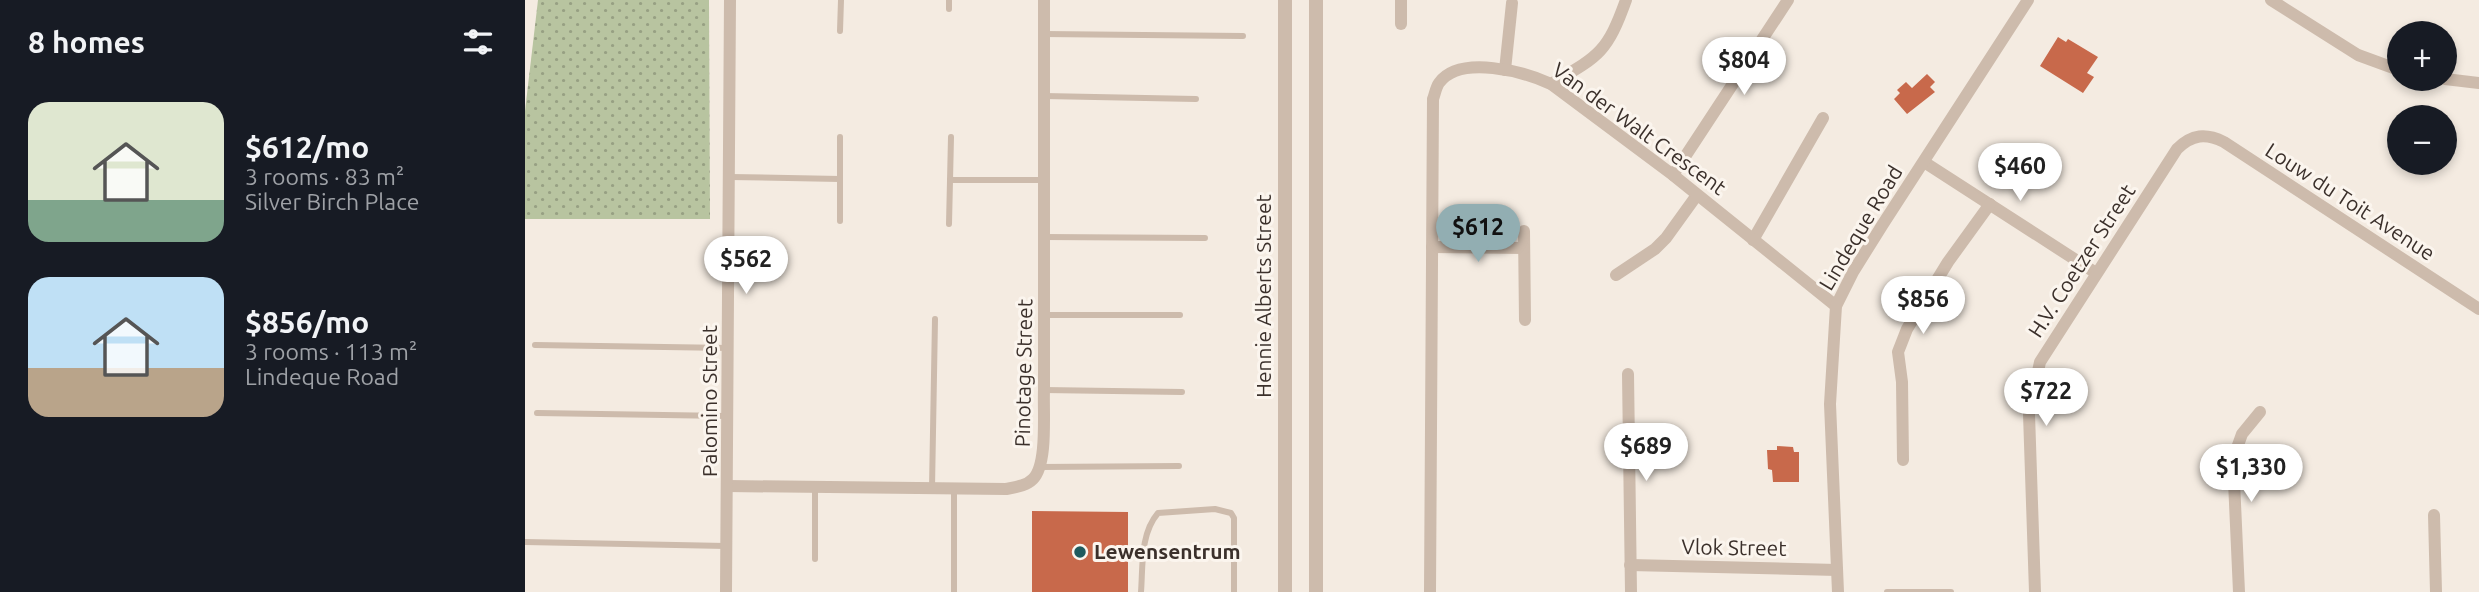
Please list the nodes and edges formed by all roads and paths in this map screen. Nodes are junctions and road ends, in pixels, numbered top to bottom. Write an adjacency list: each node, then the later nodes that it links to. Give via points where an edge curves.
1 (730, 0): 31 (street, Palomino Street)
2 (841, 0): 15 (lane)
3 (949, 0): 13 (lane)
4 (1044, 0): 16 (street, Pinotage Street)
5 (1285, 0): 78 (street, Hennie Alberts Street)
6 (1316, 0): 79 (street)
7 (1401, 0): 14 (street)
8 (1626, 0): 22 (street, via 1602,51)
9 (1788, 0): 30 (street)
10 (2028, 0): 29 (street, Lindeque Road)
11 (2271, 0): 18 (street, via 2358,55)
12 (1512, 4): 19 (street)
13 (949, 9)
14 (1401, 24)
15 (840, 31)
16 (1044, 34): 17 (lane); 23 (street, Pinotage Street)
17 (1243, 36)
18 (2387, 66)
19 (1505, 70): 22 (street, Van der Walt Crescent); 43 (street, Van der Walt Crescent, via 1463,69 1439,83 1433,99)
20 (2457, 80): 21 (street)
21 (2479, 83)
22 (1551, 84): 30 (street, Van der Walt Crescent)
23 (1044, 96): 24 (lane); 34 (street, Pinotage Street)
24 (1196, 99)
25 (1823, 118): 42 (street)
26 (2197, 136): 45 (street, H.V. Coetzer Street, via 2177,149); 48 (street, Louw du Toit Avenue, via 2224,142)
27 (840, 137): 32 (lane)
28 (951, 138): 33 (lane)
29 (1924, 162): 36 (street); 47 (street, Lindeque Road)
30 (1673, 175): 35 (street, Van der Walt Crescent)
31 (730, 177): 32 (lane); 54 (street, Palomino Street)
32 (840, 179): 37 (lane)
33 (950, 180): 34 (lane); 38 (lane)
34 (1044, 180): 40 (street, Pinotage Street)
35 (1697, 195): 42 (street, Van der Walt Crescent); 46 (street, via 1660,243)
36 (1990, 204): 45 (street); 61 (street, via 1941,274 1898,352)
37 (840, 221)
38 (949, 223)
39 (1524, 231): 44 (street)
40 (1044, 237): 41 (lane); 50 (street, Pinotage Street)
41 (1205, 239)
42 (1753, 240): 47 (street, Van der Walt Crescent)
43 (1432, 247): 44 (street); 80 (street, Van der Walt Crescent)
44 (1524, 248): 52 (street)
45 (2096, 273): 85 (street, H.V. Coetzer Street, via 2040,362 2029,414)
46 (1616, 275)
47 (1836, 306): 73 (street, Lindeque Road, via 1830,404)
48 (2479, 309)
49 (1181, 314): 50 (lane)
50 (1044, 315): 56 (street, Pinotage Street)
51 (935, 319): 66 (lane)
52 (1525, 320)
53 (535, 345): 54 (lane)
54 (729, 348): 60 (street, Palomino Street)
55 (1628, 374): 72 (street)
56 (1044, 390): 57 (lane); 63 (street, Pinotage Street)
57 (1182, 392)
58 (2260, 412): 86 (street, via 2242,434 2233,459)
59 (537, 413): 60 (lane)
60 (729, 416): 64 (street, Palomino Street)
61 (1903, 460)
62 (1179, 466): 63 (lane)
63 (1040, 467): 67 (street, Pinotage Street, via 1025,485)
64 (728, 486): 65 (street, Pinotage Street); 70 (street, Palomino Street)
65 (815, 487): 66 (street, Pinotage Street); 71 (lane)
66 (933, 488): 67 (street, Pinotage Street)
67 (954, 488): 75 (lane)
68 (2434, 515): 87 (street)
69 (525, 542): 70 (lane)
70 (727, 546): 74 (street, Palomino Street)
71 (815, 559)
72 (1630, 565): 73 (street, Vlok Street); 81 (street)
73 (1837, 570): 82 (street, Lindeque Road)
74 (726, 592)
75 (954, 592)
76 (1141, 592): 77 (lane, via 1144,550 1158,513 1215,509 1234,518)
77 (1234, 592)
78 (1285, 592)
79 (1316, 592)
80 (1430, 592)
81 (1630, 592)
82 (1838, 592)
83 (1887, 592): 84 (lane)
84 (1951, 592)
85 (2035, 592)
86 (2239, 592)
87 (2436, 592)

